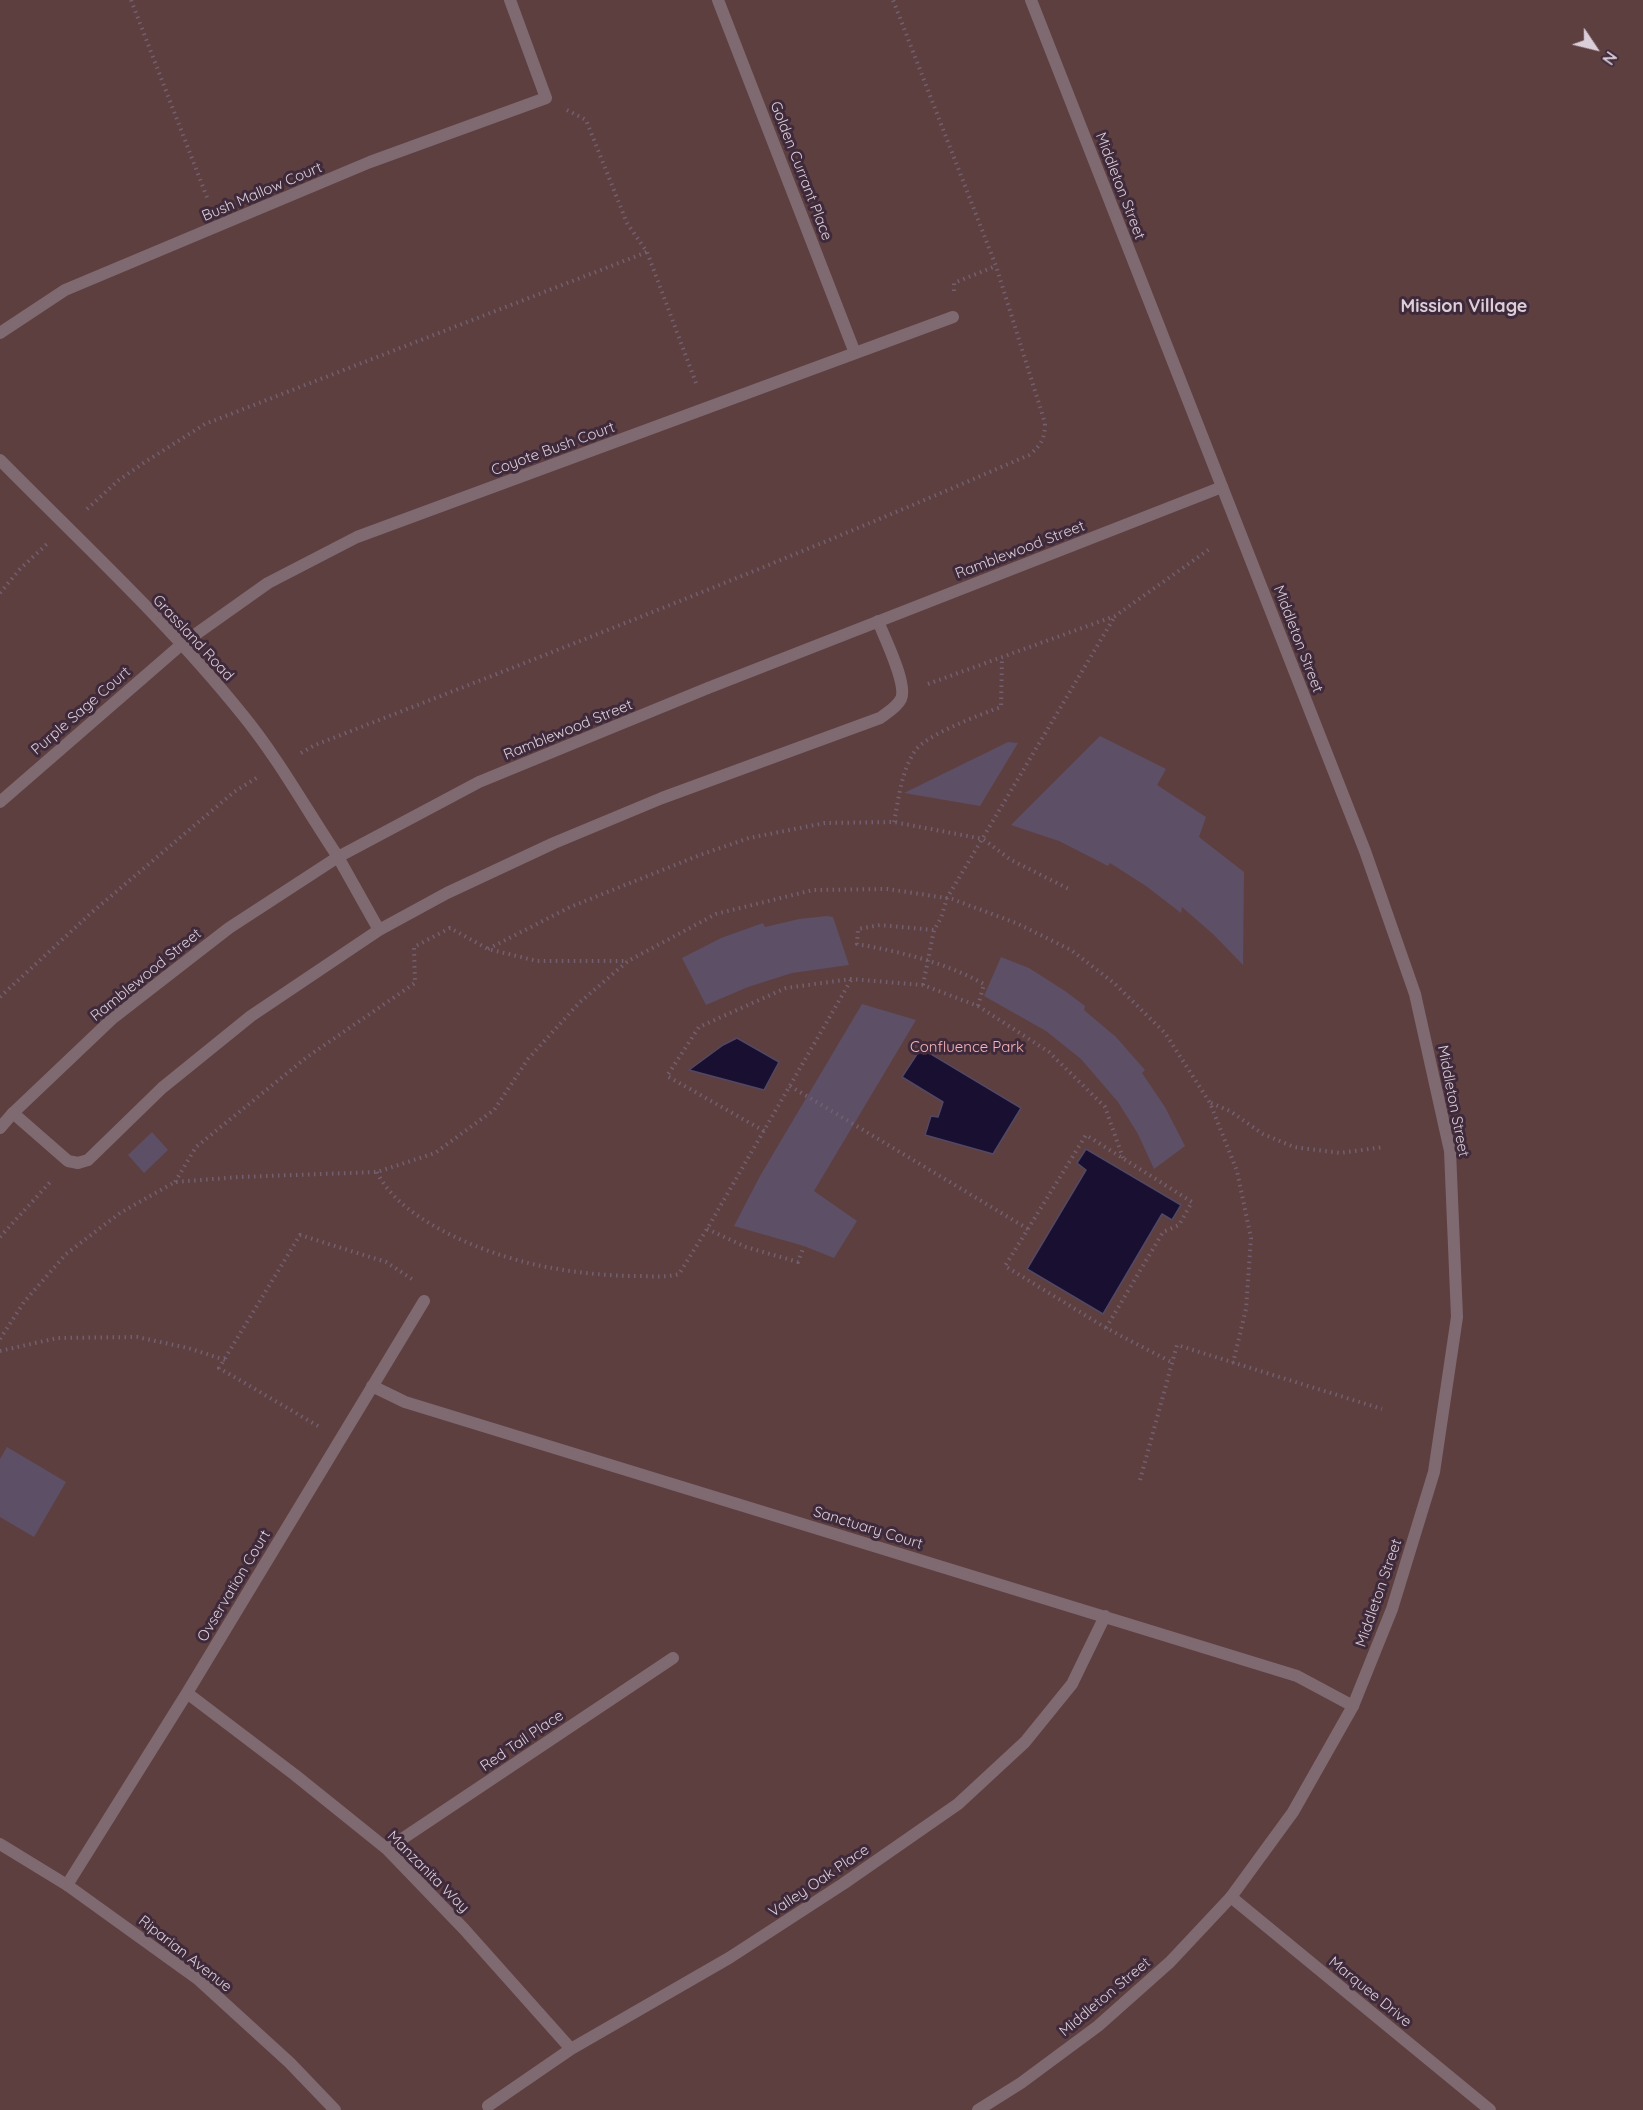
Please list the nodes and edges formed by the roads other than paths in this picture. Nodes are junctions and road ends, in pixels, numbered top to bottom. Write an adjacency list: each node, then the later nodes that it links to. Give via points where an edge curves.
1 (510, 0): 5 (street, Bush Mallow Court, via 546,98 370,162 65,290)
2 (718, 0): 6 (street, Golden Currant Place)
3 (1031, 0): 8 (street, Middleton Street)
4 (953, 317): 6 (street, Coyote Bush Court)
5 (0, 333)
6 (855, 353): 10 (street, Coyote Bush Court, via 357,537 268,583)
7 (0, 460): 10 (street, Grassland Road)
8 (1222, 487): 9 (street, Ramblewood Street); 21 (street, Middleton Street, via 1365,851 1415,994 1450,1151 1457,1317 1434,1472 1392,1609)
9 (879, 621): 12 (street, Ramblewood Street, via 479,782); 13 (street, via 903,686 896,705 880,718 662,798 554,843)
10 (182, 644): 11 (street, Purple Sage Court); 12 (street, Grassland Road, via 279,764)
11 (0, 802)
12 (338, 857): 13 (street, Grassland Road); 14 (street, Ramblewood Street, via 229,928 122,1011)
13 (379, 930): 14 (street, via 251,1016 162,1088 88,1160 69,1161)
14 (14, 1113): 15 (street, Ramblewood Street)
15 (0, 1128)
16 (424, 1301): 17 (street, Ovservation Court)
17 (372, 1386): 18 (street, Sanctuary Court, via 405,1402); 20 (street, Ovservation Court)
18 (1106, 1616): 21 (street, Sanctuary Court, via 1297,1676); 26 (street, Valley Oak Place, via 1072,1684 1025,1742 958,1804 729,1958)
19 (673, 1658): 23 (street, Red Tail Place)
20 (187, 1693): 23 (street, Manzanita Way); 24 (street, Ovservation Court)
21 (1353, 1706): 25 (street, Middleton Street, via 1293,1812)
22 (0, 1844): 24 (street, Riparian Avenue)
23 (387, 1849): 26 (street, Manzanita Way)
24 (67, 1885): 28 (street, Riparian Avenue, via 199,1980 290,2062)
25 (1231, 1897): 29 (street, Middleton Street, via 1170,1962 1098,2026 1022,2083); 30 (street, Marquee Drive)
26 (571, 2049): 27 (street, Valley Oak Place)
27 (488, 2106)
28 (335, 2110)
29 (978, 2110)
30 (1490, 2110)

